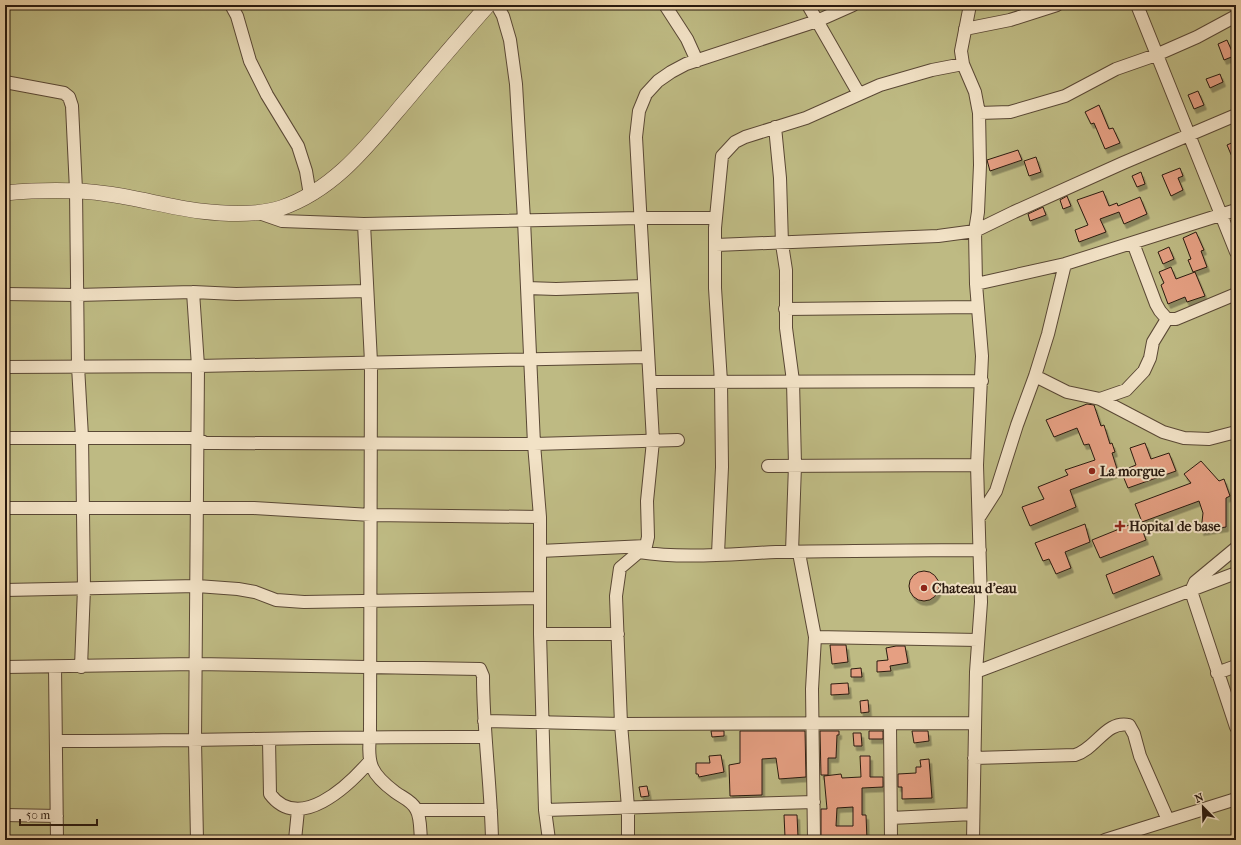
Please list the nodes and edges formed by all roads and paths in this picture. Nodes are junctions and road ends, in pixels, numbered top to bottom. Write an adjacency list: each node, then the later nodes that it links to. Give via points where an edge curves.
1 (231, 5): 24 (street, via 237,16 250,61 298,146)
2 (488, 5): 24 (street, via 356,159)
3 (498, 5): 30 (street, via 504,16 510,40 516,84)
4 (665, 5): 14 (street)
5 (808, 5): 11 (street)
6 (853, 5): 11 (street)
7 (970, 5): 12 (street)
8 (1057, 5): 12 (street, via 1010,20)
9 (1137, 5): 13 (street)
10 (1236, 16): 13 (street)
11 (817, 20): 14 (street); 17 (street)
12 (964, 29): 15 (street, via 961,51)
13 (1156, 55): 18 (street, via 1116,69 1065,96 1010,112); 21 (street)
14 (697, 61): 28 (street, via 686,64 658,81 646,94 639,111 636,137)
15 (963, 64): 17 (street, via 905,77); 18 (street, via 975,92)
16 (5, 82): 22 (street, via 52,90 69,97 72,106)
17 (858, 94): 20 (street, via 806,118)
18 (979, 113): 32 (street, via 980,165)
19 (1236, 115): 21 (street)
20 (775, 127): 29 (street, via 735,142 722,156); 34 (street)
21 (1190, 135): 27 (street); 32 (street, via 1122,163)
22 (76, 190): 23 (street); 26 (street, via 199,210); 45 (street)
23 (5, 193)
24 (310, 195): 26 (street, via 279,209)
25 (1236, 210): 27 (street)
26 (258, 212): 31 (street, via 282,221)
27 (1222, 216): 33 (street); 36 (street)
28 (640, 218): 29 (street); 30 (street); 39 (street)
29 (715, 218): 35 (street)
30 (524, 220): 31 (street); 40 (street)
31 (364, 224): 41 (street)
32 (975, 231): 34 (street, via 938,236); 38 (street)
33 (1133, 243): 37 (street); 48 (street, via 1156,304)
34 (782, 244): 35 (street); 47 (street, via 786,270)
35 (716, 245): 59 (street, via 715,288)
36 (1236, 252)
37 (1065, 264): 38 (street); 55 (street)
38 (976, 284): 46 (street)
39 (644, 286): 40 (street); 49 (street)
40 (527, 288): 50 (street)
41 (367, 291): 42 (street, via 236,294); 51 (street)
42 (193, 292): 45 (street); 53 (street)
43 (5, 294): 45 (street)
44 (1236, 294): 48 (street, via 1176,319)
45 (77, 295): 52 (street)
46 (978, 306): 47 (street); 57 (street)
47 (785, 309): 56 (street)
48 (1167, 319): 60 (street, via 1153,342 1150,358 1144,370 1126,390)
49 (647, 357): 50 (street); 58 (street)
50 (529, 359): 51 (street); 68 (street)
51 (371, 362): 53 (street); 67 (street)
52 (78, 366): 53 (street); 54 (street); 62 (street)
53 (198, 366): 64 (street)
54 (5, 367)
55 (1036, 376): 60 (street, via 1067,392); 76 (street, via 996,491)
56 (793, 381): 57 (street); 59 (street); 69 (street)
57 (982, 381): 70 (street)
58 (650, 382): 59 (street); 66 (street)
59 (721, 382): 83 (street, via 722,467)
60 (1100, 399): 61 (street, via 1164,432 1184,438 1209,439)
61 (1236, 432)
62 (82, 437): 63 (street); 64 (street); 72 (street)
63 (5, 438)
64 (197, 438): 67 (street, via 205,443); 74 (street)
65 (678, 440): 66 (street)
66 (653, 441): 68 (street); 79 (street, via 647,501 649,529)
67 (370, 444): 68 (street); 75 (street)
68 (534, 444): 77 (street)
69 (795, 465): 70 (street); 71 (street); 82 (street)
70 (977, 465): 76 (street)
71 (768, 466)
72 (83, 507): 73 (street); 74 (street); 86 (street)
73 (5, 508)
74 (197, 509): 75 (street, via 254,508); 85 (street)
75 (371, 515): 77 (street); 90 (street)
76 (980, 516): 80 (street)
77 (540, 517): 81 (street)
78 (1236, 548): 88 (street, via 1195,582)
79 (642, 549): 81 (street); 83 (street, via 654,554); 92 (street, via 620,568 616,596)
80 (980, 550): 82 (street); 94 (street, via 981,602)
81 (540, 551): 89 (street)
82 (796, 552): 83 (street); 93 (street)
83 (718, 554)
84 (1236, 573): 88 (street)
85 (197, 586): 86 (street); 90 (street, via 250,591 276,600); 95 (street)
86 (84, 588): 87 (street); 99 (street)
87 (5, 590)
88 (1191, 591): 101 (street); 102 (street)
89 (540, 598): 90 (street); 91 (street)
90 (369, 601): 100 (street)
91 (540, 634): 92 (street); 105 (street)
92 (618, 634): 106 (street)
93 (815, 637): 94 (street); 108 (street)
94 (978, 640): 101 (street)
95 (196, 664): 99 (street); 100 (street); 113 (street)
96 (1236, 666): 102 (street)
97 (5, 667): 98 (street)
98 (55, 667): 99 (street); 114 (street)
99 (80, 667)
100 (369, 667): 103 (street, via 480,669 483,676); 110 (street)
101 (976, 672): 104 (street)
102 (1217, 673): 109 (street)
103 (484, 721): 105 (street); 111 (street)
104 (975, 723): 107 (street); 115 (street)
105 (544, 724): 106 (street); 123 (street)
106 (621, 724): 108 (street); 119 (street)
107 (890, 724): 108 (street); 127 (street)
108 (813, 725): 118 (street)
109 (1236, 726)
110 (370, 736): 111 (street); 112 (street); 116 (street)
111 (484, 737): 122 (street)
112 (269, 740): 113 (street); 120 (street, via 270,794 281,804)
113 (195, 741): 114 (street); 130 (street)
114 (56, 742): 126 (street)
115 (974, 758): 124 (street); 128 (street, via 1075,755 1092,746 1102,733 1111,728 1129,725)
116 (369, 762): 120 (street, via 357,776 331,797); 121 (street, via 383,781 395,792 409,799)
117 (1236, 799): 128 (street)
118 (814, 802): 119 (street); 136 (street)
119 (628, 807): 123 (street); 135 (street)
120 (298, 810): 131 (street)
121 (417, 810): 122 (street); 132 (street)
122 (491, 810): 133 (street)
123 (545, 810): 134 (street)
124 (973, 814): 127 (street); 138 (street)
125 (5, 815): 126 (street)
126 (57, 816): 129 (street)
127 (891, 818): 137 (street)
128 (1168, 820): 139 (street)
129 (57, 840)
130 (197, 840)
131 (295, 840)
132 (421, 840)
133 (492, 840)
134 (549, 840)
135 (628, 840)
136 (814, 840)
137 (891, 840)
138 (973, 840)
139 (1105, 840)

